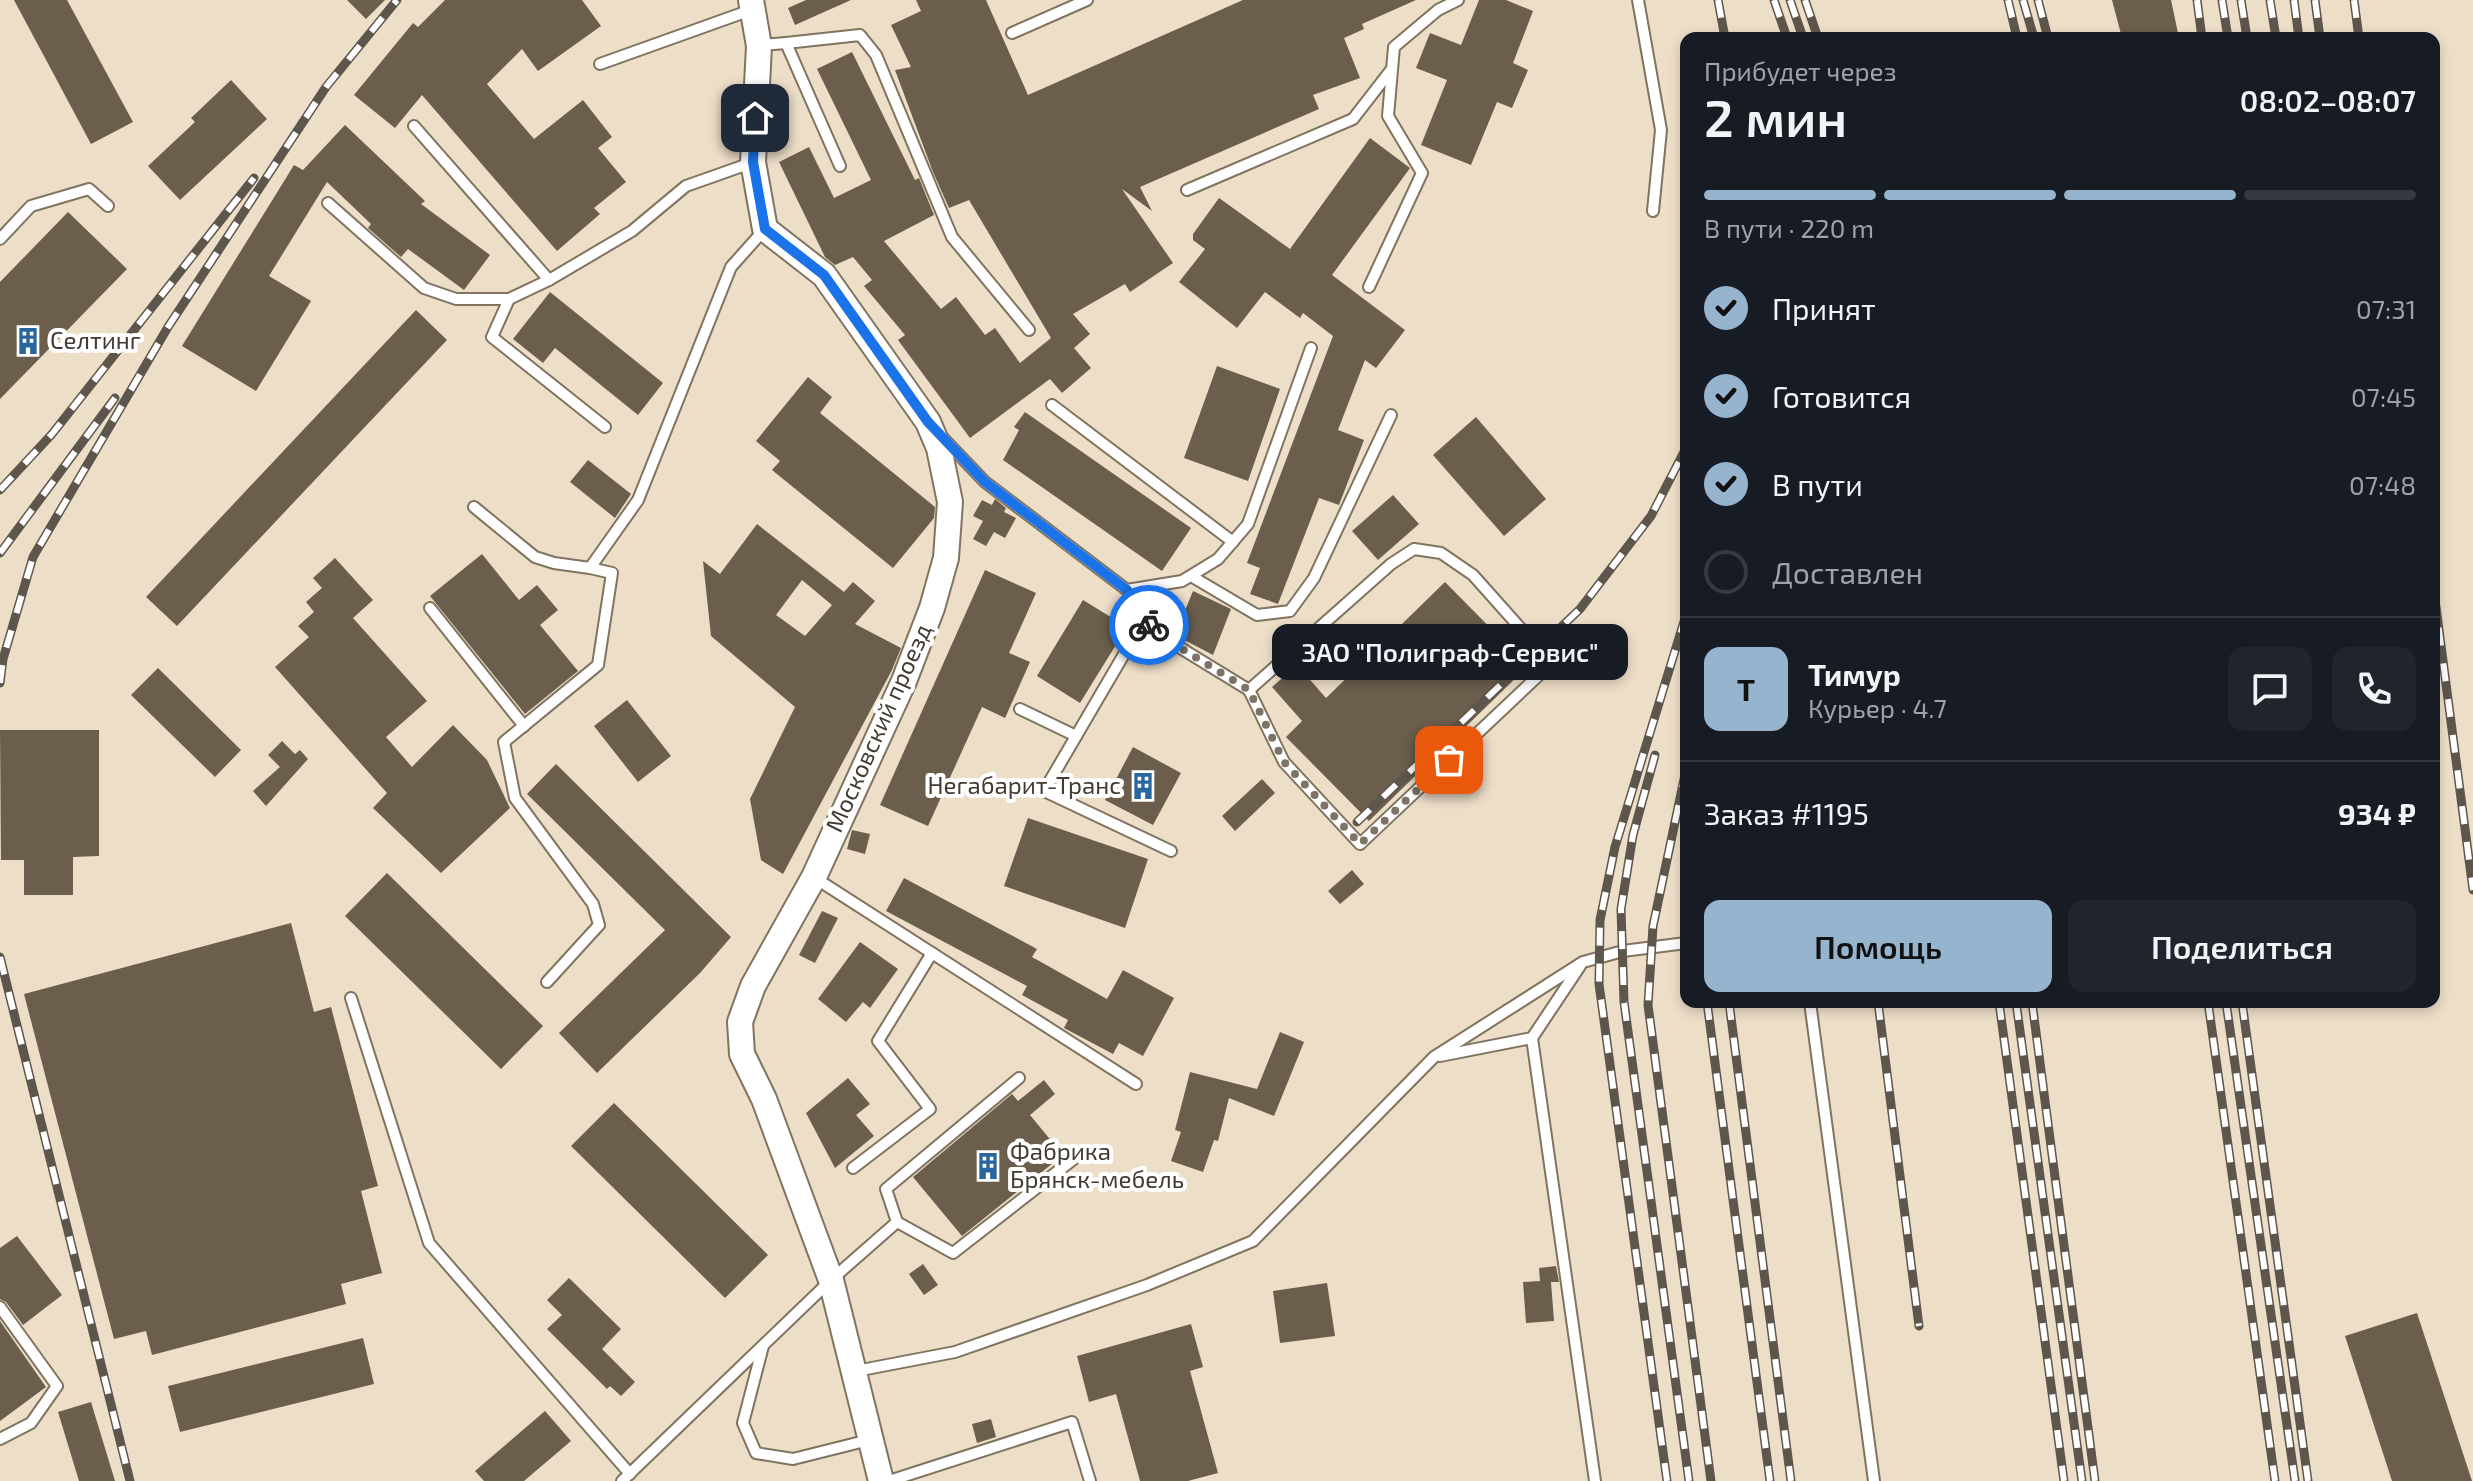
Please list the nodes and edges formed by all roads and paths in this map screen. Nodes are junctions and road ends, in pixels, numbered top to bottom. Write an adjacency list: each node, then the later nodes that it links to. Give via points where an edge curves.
1 (1087, 0): 5 (lane)
2 (1457, 0): 9 (lane, via 1394,47)
3 (1638, 0): 16 (lane, via 1661,130)
4 (752, 5): 7 (street); 8 (lane)
5 (1012, 33)
6 (786, 43): 7 (lane); 12 (lane); 22 (lane, via 860,35 876,55 952,237)
7 (759, 46): 11 (street)
8 (600, 64)
9 (1392, 68): 13 (lane, via 1353,119); 20 (lane, via 1388,116 1422,173)
10 (414, 126): 19 (lane)
11 (753, 162): 17 (street); 19 (lane, via 686,186 632,231)
12 (840, 166)
13 (1187, 190)
14 (328, 203): 21 (lane, via 424,288 456,299)
15 (108, 206): 18 (lane, via 89,189 31,206)
16 (1653, 211)
17 (765, 229): 26 (street, Московский проезд, via 824,275); 30 (lane, via 731,267 638,500)
18 (0, 239)
19 (549, 280): 21 (lane)
20 (1369, 287)
21 (509, 299): 27 (lane, via 492,337)
22 (1029, 330)
23 (1311, 348): 29 (lane, via 1248,524)
24 (1052, 405): 29 (lane)
25 (1391, 415): 31 (lane, via 1314,578 1290,611 1257,615)
26 (928, 422): 32 (lane, via 985,482); 42 (street, Московский проезд, via 950,502 946,558 904,681)
27 (605, 427)
28 (474, 507): 30 (lane, via 535,557)
29 (1233, 542): 31 (lane)
30 (590, 568): 39 (lane, via 612,573 598,665)
31 (1191, 576): 32 (lane)
32 (1127, 590): 34 (lane)
33 (430, 608): 39 (lane)
34 (1144, 620): 37 (lane, via 1156,633); 40 (lane)
35 (1531, 640): 37 (lane, via 1473,575 1441,553 1414,549)
36 (1538, 676): 37 (lane, via 1360,844 1284,762)
37 (1249, 690)
38 (1020, 709): 40 (lane)
39 (524, 726): 46 (lane, via 504,742 515,798 593,904 599,925)
40 (1076, 736): 41 (lane, via 1044,791)
41 (1171, 851)
42 (814, 877): 44 (lane); 56 (street, Московский проезд, via 753,986 740,1022 742,1054)
43 (1680, 944): 45 (lane)
44 (932, 953): 52 (lane); 54 (lane, via 878,1041 930,1109)
45 (1583, 962): 49 (lane); 50 (lane)
46 (547, 982)
47 (351, 998): 62 (lane, via 429,1243)
48 (1811, 1008): 67 (lane)
49 (1532, 1038): 50 (lane); 66 (lane)
50 (1434, 1057): 59 (lane, via 1253,1241 1147,1285 955,1352)
51 (1019, 1078): 55 (lane, via 886,1189)
52 (1136, 1084)
53 (1080, 1154): 55 (lane, via 953,1253)
54 (853, 1168)
55 (897, 1222): 56 (lane)
56 (831, 1280): 58 (lane); 59 (street, Московский проезд)
57 (0, 1307): 60 (lane, via 57,1386 31,1423)
58 (764, 1344): 61 (lane, via 743,1423 756,1453 793,1459); 62 (lane)
59 (856, 1371): 61 (street, Московский проезд)
60 (1, 1437)
61 (871, 1440): 63 (street, Московский проезд)
62 (626, 1477)
63 (881, 1481)
64 (889, 1481): 65 (lane, via 1072,1422)
65 (1090, 1481)
66 (1595, 1481)
67 (1874, 1481)

